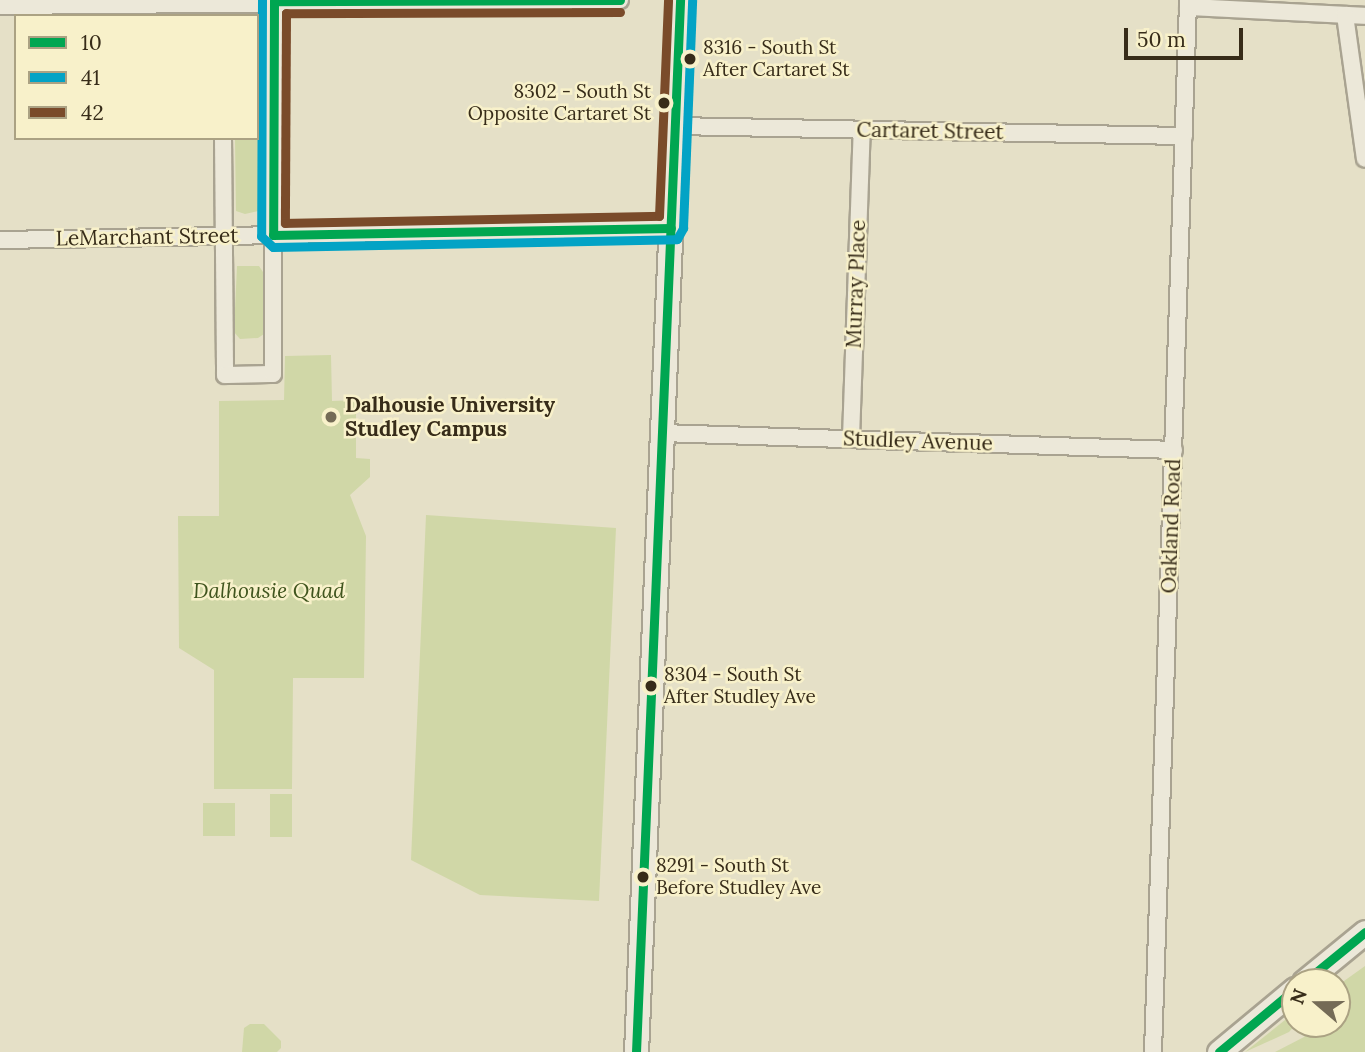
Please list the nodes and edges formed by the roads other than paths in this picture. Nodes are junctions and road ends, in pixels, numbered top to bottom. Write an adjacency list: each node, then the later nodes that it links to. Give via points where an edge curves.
1 (620, 0): 3 (street)
2 (680, 0): 9 (main road)
3 (274, 1): 6 (street); 15 (street)
4 (1188, 3): 7 (street); 11 (street, Oakland Road)
5 (0, 6): 6 (street)
6 (222, 6)
7 (1345, 15): 8 (street); 13 (street)
8 (1365, 16)
9 (675, 126): 10 (street, Cartaret Street); 14 (main road)
10 (862, 130): 11 (street, Cartaret Street); 19 (street, Murray Place)
11 (1184, 136): 20 (street, Oakland Road)
12 (223, 140): 16 (street)
13 (1365, 159)
14 (671, 228): 15 (street, LeMarchant Street); 18 (main road)
15 (273, 235): 16 (street, LeMarchant Street); 16 (street, via 273,374 225,375)
16 (223, 236): 17 (street, LeMarchant Street)
17 (0, 240)
18 (662, 433): 19 (street, Studley Avenue); 24 (main road)
19 (850, 438): 20 (street, Studley Avenue)
20 (1174, 450): 25 (street, Oakland Road)
21 (1365, 932): 22 (main road)
22 (1321, 968)
23 (1281, 1001): 26 (main road)
24 (636, 1052)
25 (1153, 1052)
26 (1220, 1052)

